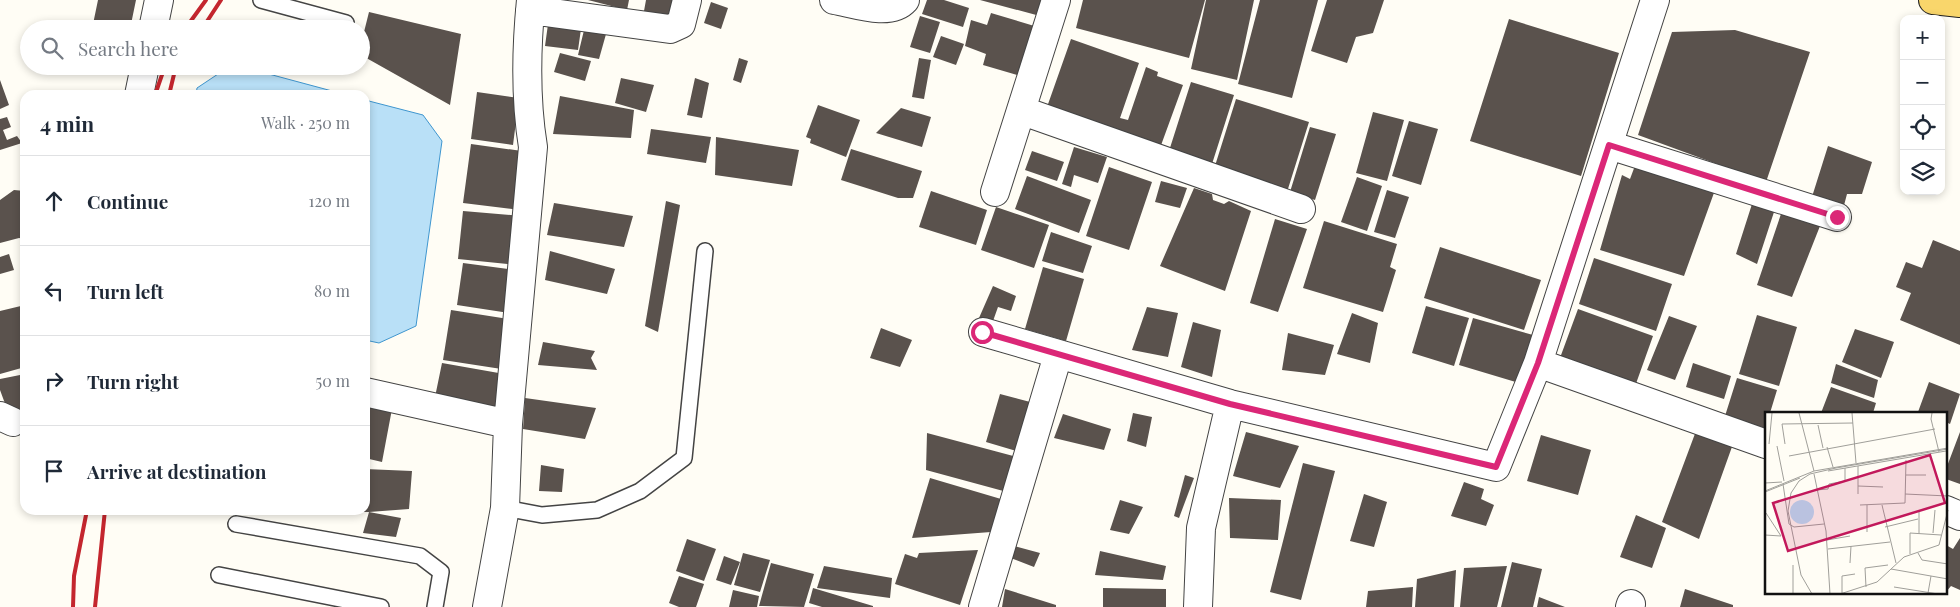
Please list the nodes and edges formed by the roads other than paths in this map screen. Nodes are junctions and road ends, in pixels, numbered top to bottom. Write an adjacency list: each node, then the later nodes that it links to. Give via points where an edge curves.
1 (159, 0): 11 (street)
2 (261, 0): 12 (lane)
3 (687, 0): 10 (street, via 681,24 670,29)
4 (834, 0): 5 (street, via 884,8 897,7)
5 (905, 0)
6 (1056, 0): 15 (street)
7 (1656, 0): 16 (street)
8 (1932, 0): 9 (main road)
9 (1960, 3)
10 (530, 5): 26 (street, via 527,110 533,148)
11 (155, 20)
12 (335, 20)
13 (143, 75): 14 (street)
14 (140, 90)
15 (1022, 111): 17 (street); 18 (street)
16 (1609, 145): 19 (street); 23 (street)
17 (995, 192)
18 (1301, 208)
19 (1837, 217)
20 (705, 251): 28 (lane, via 684,458 640,491 597,510 542,515)
21 (982, 332): 22 (street)
22 (1058, 355): 25 (street); 36 (street)
23 (1538, 363): 25 (street, via 1496,467); 27 (street)
24 (370, 393): 26 (street)
25 (1230, 404): 37 (street, via 1201,528)
26 (508, 424): 28 (street)
27 (1765, 444)
28 (506, 508): 35 (street)
29 (1948, 511): 30 (street)
30 (1960, 516)
31 (236, 524): 34 (lane, via 420,556 441,572)
32 (219, 575): 33 (lane)
33 (381, 607)
34 (435, 607)
35 (487, 607)
36 (984, 607)
37 (1198, 607)

